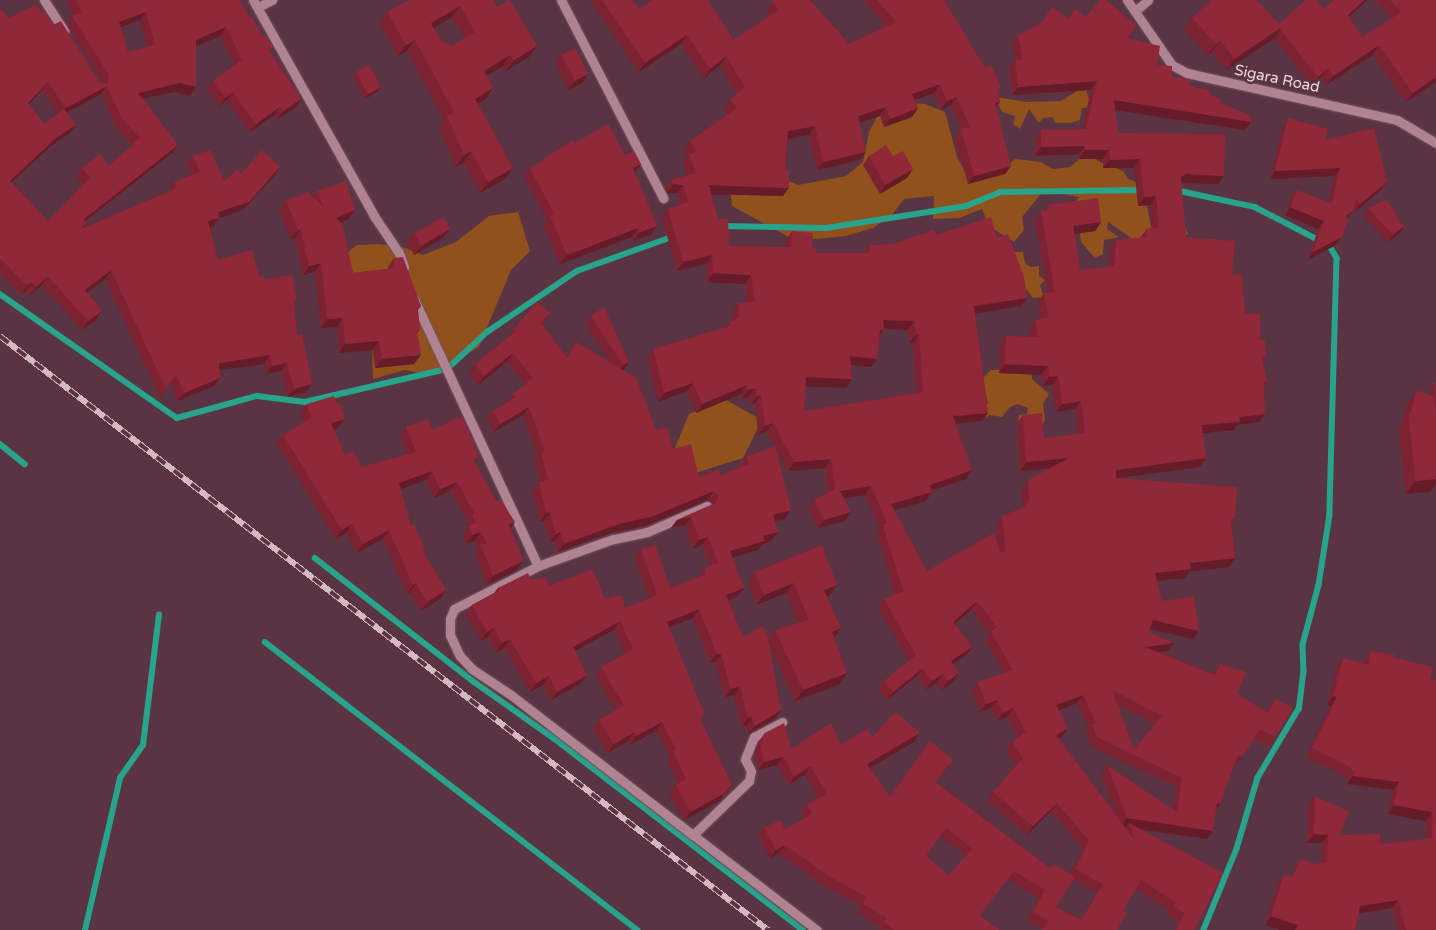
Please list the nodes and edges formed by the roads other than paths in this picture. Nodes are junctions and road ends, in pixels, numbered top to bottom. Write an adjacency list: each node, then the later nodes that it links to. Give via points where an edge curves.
1 (44, 0): 8 (street)
2 (272, 0): 6 (street)
3 (562, 0): 10 (street)
4 (1126, 0): 7 (street, Sigara Road)
5 (1148, 0): 7 (street)
6 (256, 4): 11 (street, via 374,216 399,253)
7 (1135, 11): 9 (street, Sigara Road, via 1172,65 1187,73 1398,120)
8 (70, 41)
9 (1436, 143)
10 (663, 198)
11 (408, 280)
12 (411, 290): 14 (street)
13 (707, 506): 14 (street, via 647,532 613,539)
14 (538, 566): 16 (street, via 454,608 450,635 460,656 472,669 511,695)
15 (782, 722): 16 (street, via 754,737 745,759 751,771 749,781)
16 (693, 835): 17 (street)
17 (817, 930)

